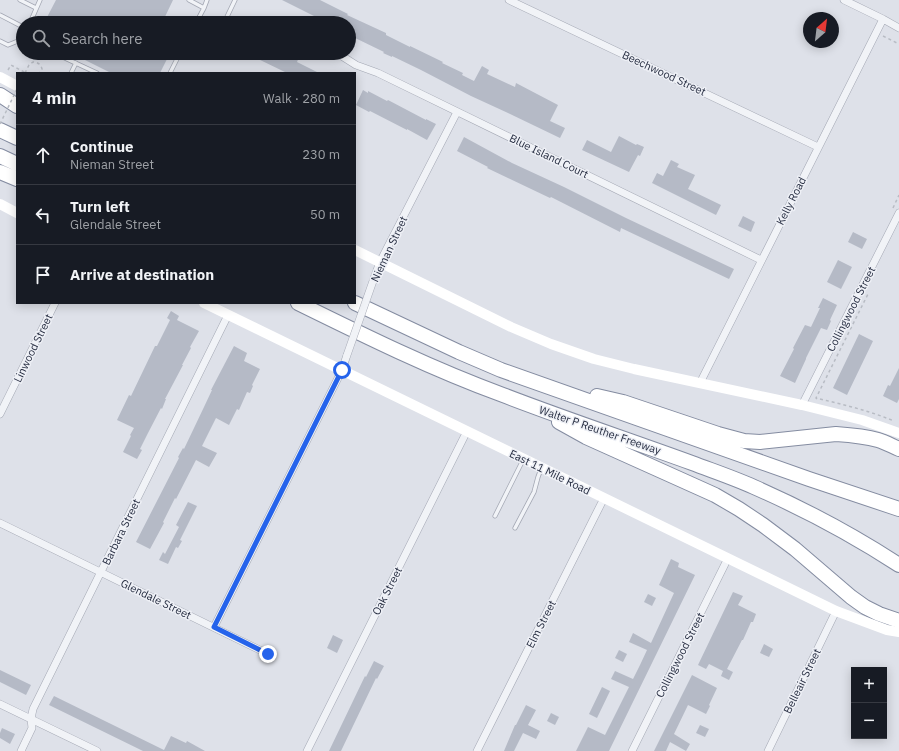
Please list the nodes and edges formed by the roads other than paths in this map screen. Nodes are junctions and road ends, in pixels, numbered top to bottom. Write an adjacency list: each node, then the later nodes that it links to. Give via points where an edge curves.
1 (20, 0): 8 (lane)
2 (40, 0): 8 (lane)
3 (189, 0): 9 (lane)
4 (207, 0): 9 (lane)
5 (235, 0): 13 (lane)
6 (509, 0): 33 (street, Beechwood Street)
7 (844, 0): 14 (street)
8 (36, 8): 11 (lane)
9 (204, 8): 12 (lane)
10 (0, 15): 15 (lane)
11 (33, 16)
12 (200, 16)
13 (227, 16)
14 (882, 19): 16 (street); 33 (street, Kelly Road)
15 (16, 23)
16 (899, 28)
17 (0, 41): 18 (lane, via 8,45)
18 (16, 41)
19 (69, 60): 22 (lane)
20 (176, 60): 25 (lane)
21 (348, 60): 30 (street, Blue Island Court)
22 (76, 63): 23 (lane); 24 (lane)
23 (72, 72)
24 (95, 72)
25 (170, 72)
26 (0, 77): 27 (main road)
27 (16, 86)
28 (0, 95): 29 (highway)
29 (16, 105)
30 (457, 112): 42 (street, Blue Island Court); 43 (street, Nieman Street)
31 (0, 130): 32 (highway)
32 (16, 138)
33 (818, 147): 42 (street, Kelly Road)
34 (0, 156): 35 (highway)
35 (16, 164)
36 (0, 172): 37 (highway)
37 (16, 179)
38 (0, 204): 39 (main road)
39 (16, 212)
40 (899, 213): 54 (street, Collingwood Street)
41 (356, 250): 43 (main road)
42 (761, 260): 52 (street, Kelly Road)
43 (380, 262): 51 (street, Nieman Street, bridge); 52 (main road, via 551,344 608,363)
44 (356, 295): 50 (highway)
45 (356, 303): 50 (highway, Walter P Reuther Freeway)
46 (55, 304): 56 (street, Linwood Street)
47 (206, 304): 49 (main road, East 11 Mile Road)
48 (300, 304): 55 (highway, Walter P Reuther Freeway, via 423,363)
49 (228, 315): 51 (main road, East 11 Mile Road); 69 (street, Barbara Street)
50 (407, 328): 53 (highway, Walter P Reuther Freeway, via 494,367)
51 (342, 370): 57 (main road, East 11 Mile Road); 72 (street, Nieman Street)
52 (700, 383): 54 (main road)
53 (550, 387): 59 (highway, via 622,402 744,441 760,442 836,434 878,440); 63 (highway, Walter P Reuther Freeway)
54 (802, 405): 58 (main road, via 862,420)
55 (533, 406): 68 (highway, Walter P Reuther Freeway, via 780,498 822,519); 71 (highway, via 586,437 715,495 739,509 795,549 851,598 879,614)
56 (0, 414)
57 (467, 431): 60 (main road, East 11 Mile Road); 81 (street, Oak Street)
58 (899, 433)
59 (899, 449)
60 (524, 459): 61 (main road, East 11 Mile Road); 64 (lane)
61 (542, 468): 62 (main road, East 11 Mile Road); 66 (lane, via 534,492)
62 (604, 498): 67 (main road, East 11 Mile Road); 82 (street, Elm Street)
63 (899, 509)
64 (495, 516)
65 (0, 523): 69 (street, Glendale Street)
66 (515, 528)
67 (728, 558): 70 (main road, East 11 Mile Road); 83 (street, Collingwood Street)
68 (899, 565)
69 (101, 572): 72 (street, Glendale Street); 78 (street, Barbara Street, via 33,709)
70 (836, 611): 73 (main road, East 11 Mile Road); 84 (street, Belleair Street)
71 (899, 621)
72 (214, 627): 76 (street, Glendale Street)
73 (887, 630): 74 (main road, East 11 Mile Road); 75 (street)
74 (899, 632)
75 (899, 637)
76 (268, 654)
77 (0, 704): 78 (street)
78 (31, 719): 79 (street, Barbara Street, via 32,728); 80 (street)
79 (21, 751)
80 (97, 751)
81 (307, 751)
82 (477, 751)
83 (632, 751)
84 (768, 751)

